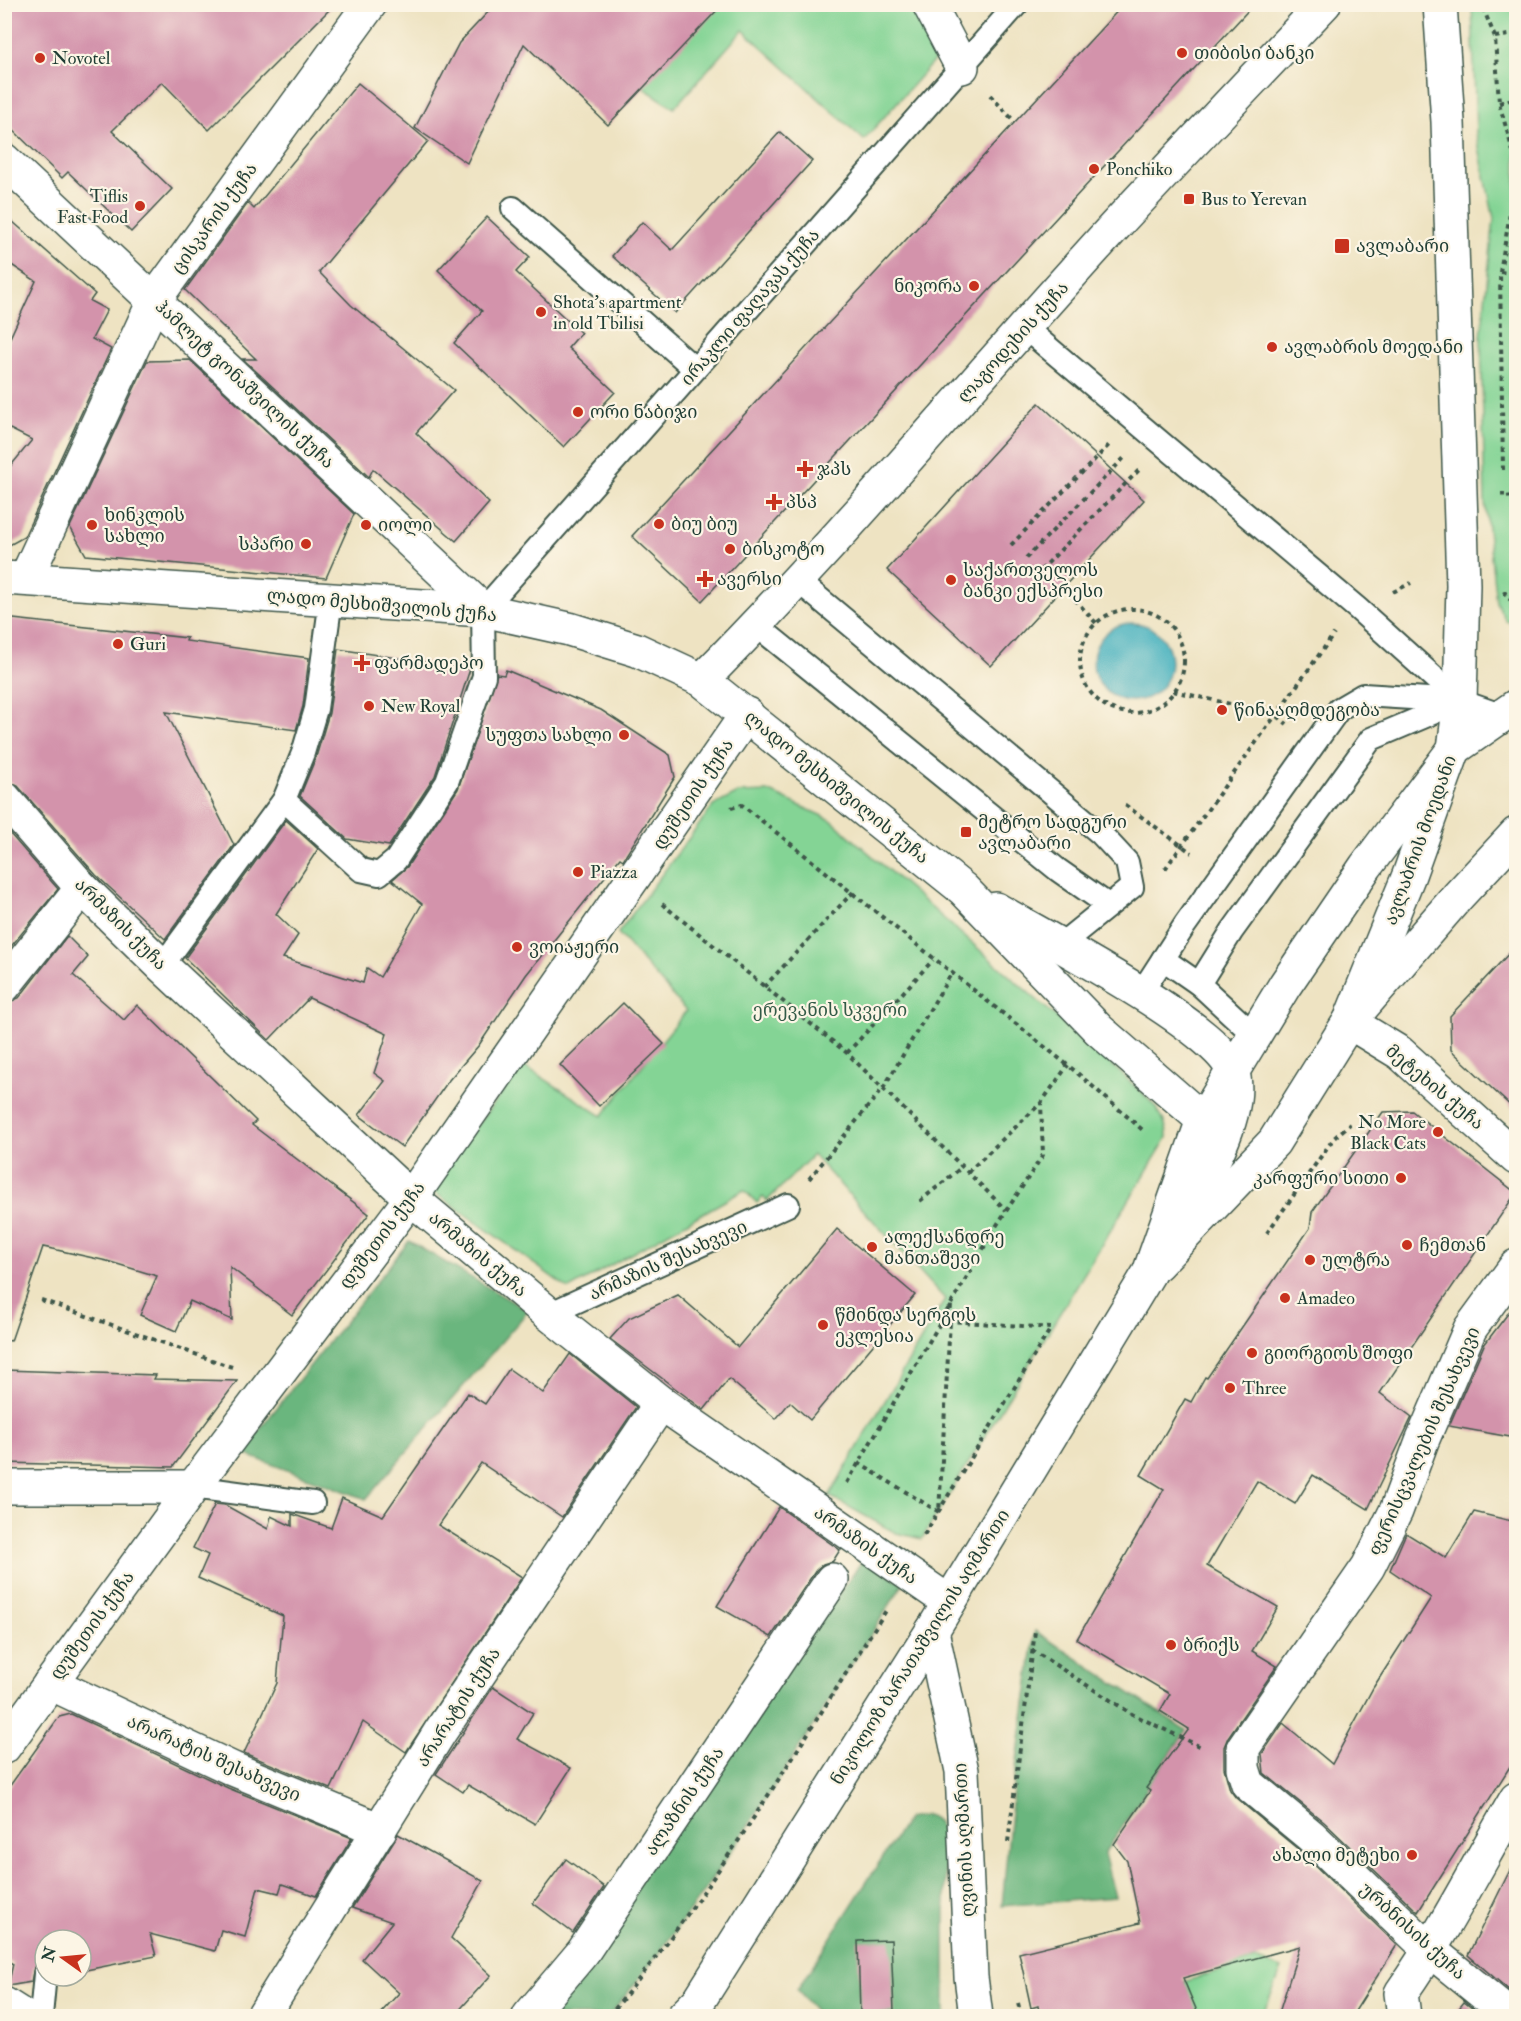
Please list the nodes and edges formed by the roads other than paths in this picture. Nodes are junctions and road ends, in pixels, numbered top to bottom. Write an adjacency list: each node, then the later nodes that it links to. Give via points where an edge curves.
1 (370, 4): 9 (street, ცისკარის ქუჩა)
2 (929, 4): 6 (street)
3 (1017, 4): 6 (lane, ირაკლი ფაღავას ქუჩა)
4 (1324, 4): 10 (street, ლაგოდეხის ქუჩა, via 1114,227)
5 (1440, 4): 18 (street, ავლაბრის მოედანი, via 1448,122 1463,585)
6 (962, 67): 11 (lane, ირაკლი ფაღავას ქუჩა)
7 (4, 160): 9 (street, ჰამლეტ გონაშვილის ქუჩა)
8 (513, 208): 11 (lane)
9 (156, 299): 12 (street, ცისკარის ქუჩა); 15 (street, ჰამლეტ გონაშვილის ქუჩა)
10 (1025, 328): 13 (street, ლაგოდეხის ქუჩა); 18 (lane, via 1358,609)
11 (696, 369): 15 (lane, ირაკლი ფაღავას ქუჩა)
12 (15, 578): 14 (street, ლადო მესხიშვილის ქუჩა)
13 (796, 580): 16 (street, ლაგოდეხის ქუჩა); 27 (lane, via 1100,833 1127,862 1132,886)
14 (331, 599): 15 (street, ლადო მესხიშვილის ქუჩა); 23 (lane, via 316,709)
15 (483, 610): 17 (street, ლადო მესხიშვილის ქუჩა, via 569,629 637,650); 23 (lane, via 484,676 447,782 396,860 379,874 361,870)
16 (756, 625): 17 (street, ლაგოდეხის ქუჩა); 27 (lane, via 1058,870)
17 (702, 680): 20 (street, ლადო მესხიშვილის ქუჩა)
18 (1460, 701): 19 (lane); 21 (street, ავლაბრის მოედანი); 29 (lane, via 1363,695 1339,709); 31 (lane, via 1371,740 1232,931)
19 (1510, 711): 21 (street)
20 (747, 714): 26 (street, ლადო მესხიშვილის ქუჩა); 39 (street, დუშეთის ქუჩა)
21 (1454, 749): 34 (street, ავლაბრის მოედანი, via 1409,875); 35 (street, ნიკოლოზ ბარათაშვილის აღმართი, via 1366,866)
22 (4, 798): 25 (street, არმაზის ქუჩა)
23 (284, 800): 30 (lane)
24 (1516, 834): 34 (street)
25 (82, 888): 30 (street, არმაზის ქუჩა); 32 (street)
26 (963, 889): 28 (street, ლადო მესხიშვილის ქუჩა); 37 (street, ლადო მესხიშვილის ქუჩა, via 1091,1023)
27 (1108, 905): 28 (lane)
28 (1059, 946): 33 (street, ლადო მესხიშვილის ქუჩა)
29 (1163, 959): 31 (lane); 33 (lane)
30 (162, 966): 39 (street, არმაზის ქუჩა)
31 (1199, 984): 35 (lane)
32 (4, 986)
33 (1141, 993): 36 (street, ლადო მესხიშვილის ქუჩა, via 1200,1036)
34 (1349, 1022): 38 (street, მეტეხის ქუჩა, via 1400,1053); 42 (street, ნიკოლოზ ბარათაშვილის აღმართი, via 1274,1142)
35 (1254, 1035): 36 (street, ნიკოლოზ ბარათაშვილის აღმართი)
36 (1232, 1070): 37 (street, ნიკოლოზ ბარათაშვილის აღმართი); 42 (street, via 1234,1097 1228,1128)
37 (1203, 1120): 42 (street, ნიკოლოზ ბარათაშვილის აღმართი)
38 (1516, 1158)
39 (411, 1198): 43 (street, არმაზის ქუჩა); 46 (street, დუშეთის ქუჩა)
40 (788, 1205): 43 (lane, არმაზის შესახვევი)
41 (1516, 1266): 53 (street, ფერისცვალების შესახვევი, via 1470,1329 1396,1511 1368,1567 1243,1748)
42 (1149, 1273): 49 (street, ნიკოლოზ ბარათაშვილის აღმართი)
43 (549, 1314): 44 (street, არმაზის ქუჩა)
44 (661, 1403): 49 (street, არმაზის ქუჩა); 55 (street, არარატის ქუჩა, via 440,1732)
45 (4, 1487): 46 (street)
46 (193, 1487): 47 (lane); 51 (street, დუშეთის ქუჩა)
47 (313, 1503)
48 (832, 1580): 62 (street, ალაზნის ქუჩა, via 583,1952)
49 (949, 1602): 50 (street, ნიკოლოზ ბარათაშვილის აღმართი)
50 (932, 1631): 63 (street, ნიკოლოზ ბარათაშვილის აღმართი, via 698,2002); 64 (street, ღვინის აღმართი, via 962,1771)
51 (50, 1683): 52 (street, დუშეთის ქუჩა); 55 (street, არარატის შესახვევი, via 233,1769)
52 (4, 1748)
53 (1243, 1768): 56 (street, ურბნისის ქუჩა, via 1248,1784 1311,1836)
54 (1516, 1799): 56 (street)
55 (380, 1830): 61 (street, არარატის ქუჩა)
56 (1431, 1951): 65 (street, via 1401,1993); 66 (street, ურბნისის ქუჩა)
57 (44, 1988): 60 (lane)
58 (4, 2004): 59 (street)
59 (23, 2016)
60 (41, 2016)
61 (263, 2016)
62 (529, 2016)
63 (684, 2016)
64 (976, 2016)
65 (1404, 2016)
66 (1511, 2016)

